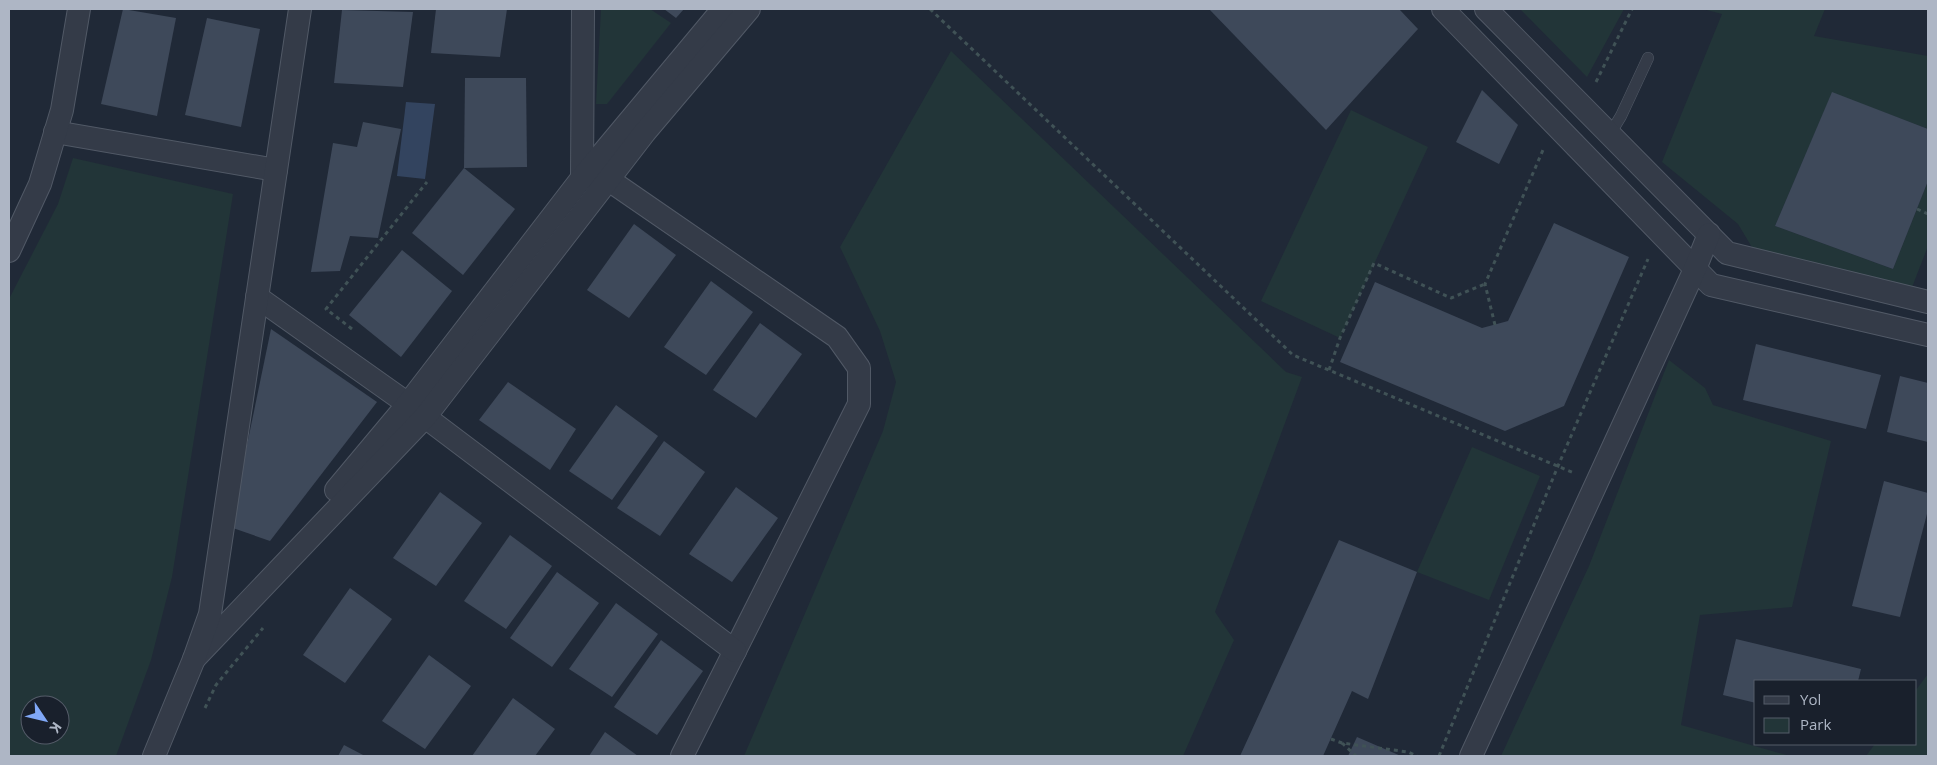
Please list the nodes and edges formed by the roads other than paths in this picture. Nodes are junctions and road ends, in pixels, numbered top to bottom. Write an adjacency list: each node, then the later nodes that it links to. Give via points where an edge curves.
1 (79, 9): 9 (street, via 62,110)
2 (300, 9): 11 (street)
3 (583, 9): 12 (street)
4 (723, 9): 12 (street)
5 (749, 9): 13 (street)
6 (1443, 9): 16 (street)
7 (1486, 9): 10 (street)
8 (1648, 58): 10 (lane)
9 (55, 132): 11 (street); 15 (street, via 40,184)
10 (1610, 134): 14 (street)
11 (276, 170): 17 (street)
12 (582, 178): 13 (street); 20 (street)
13 (608, 180): 20 (street); 21 (street, via 837,337 859,368 859,404)
14 (1709, 234): 16 (street); 18 (street, via 1728,253)
15 (9, 251)
16 (1696, 269): 19 (street, via 1711,285); 25 (street)
17 (257, 297): 20 (street); 22 (street, via 210,614)
18 (1928, 302)
19 (1928, 335)
20 (417, 410): 21 (street); 22 (street)
21 (735, 651): 24 (street)
22 (194, 659): 23 (street)
23 (154, 756)
24 (682, 756)
25 (1471, 756)

